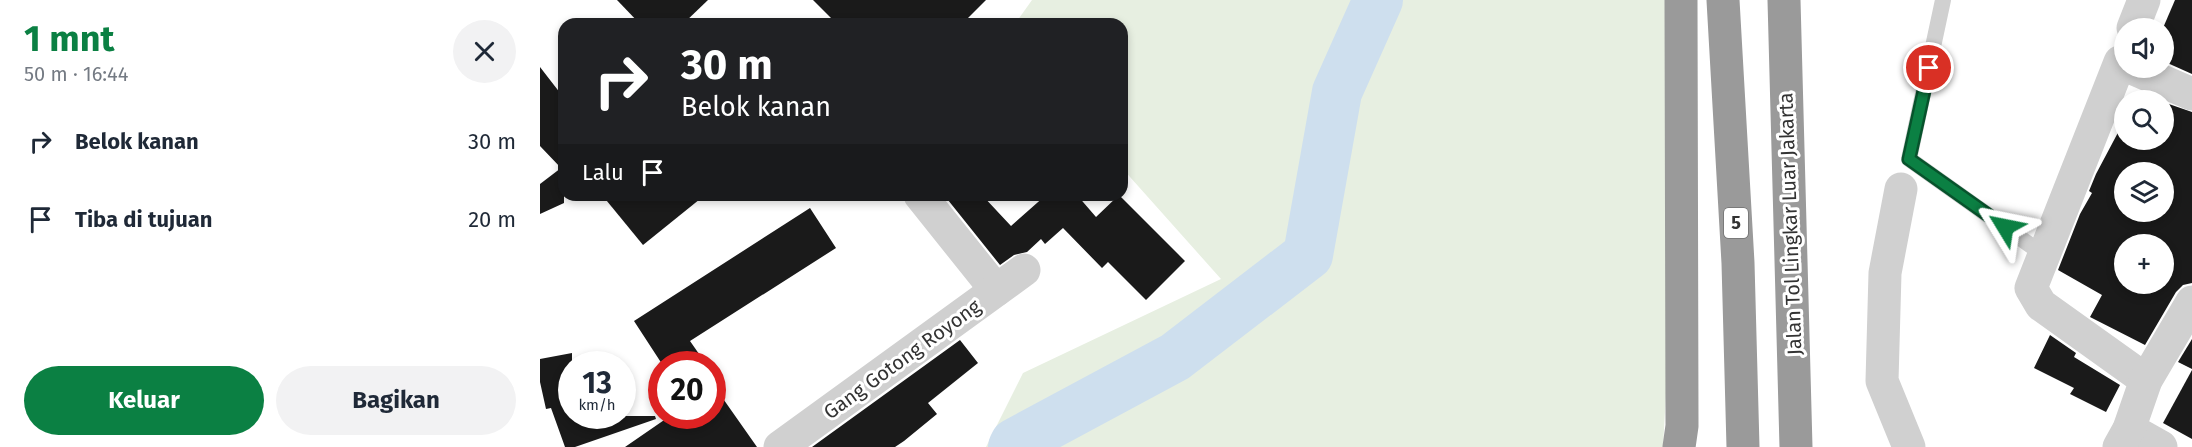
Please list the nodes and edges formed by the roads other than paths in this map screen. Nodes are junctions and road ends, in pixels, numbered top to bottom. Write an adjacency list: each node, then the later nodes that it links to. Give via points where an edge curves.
1 (1681, 0): 19 (highway, via 1682,426)
2 (1723, 0): 20 (highway, 5, via 1738,263)
3 (1784, 0): 21 (highway, Jalan Tol Lingkar Luar Jakarta)
4 (1943, 0): 12 (lane, via 1909,159)
5 (2144, 0): 6 (street)
6 (2137, 18)
7 (2118, 78): 12 (street)
8 (2160, 78): 9 (street)
9 (2192, 94)
10 (1901, 189): 22 (street, via 1885,273 1882,381)
11 (925, 201): 14 (street)
12 (2044, 255): 16 (street, via 2031,288 2041,305)
13 (1024, 270): 14 (street, Gang Gotong Royong)
14 (996, 290): 18 (street, Gang Gotong Royong)
15 (2192, 302): 16 (street)
16 (2146, 380): 17 (street)
17 (2124, 438): 23 (street)
18 (780, 447)
19 (1678, 447)
20 (1743, 447)
21 (1796, 447)
22 (1909, 447)
23 (2161, 447)

